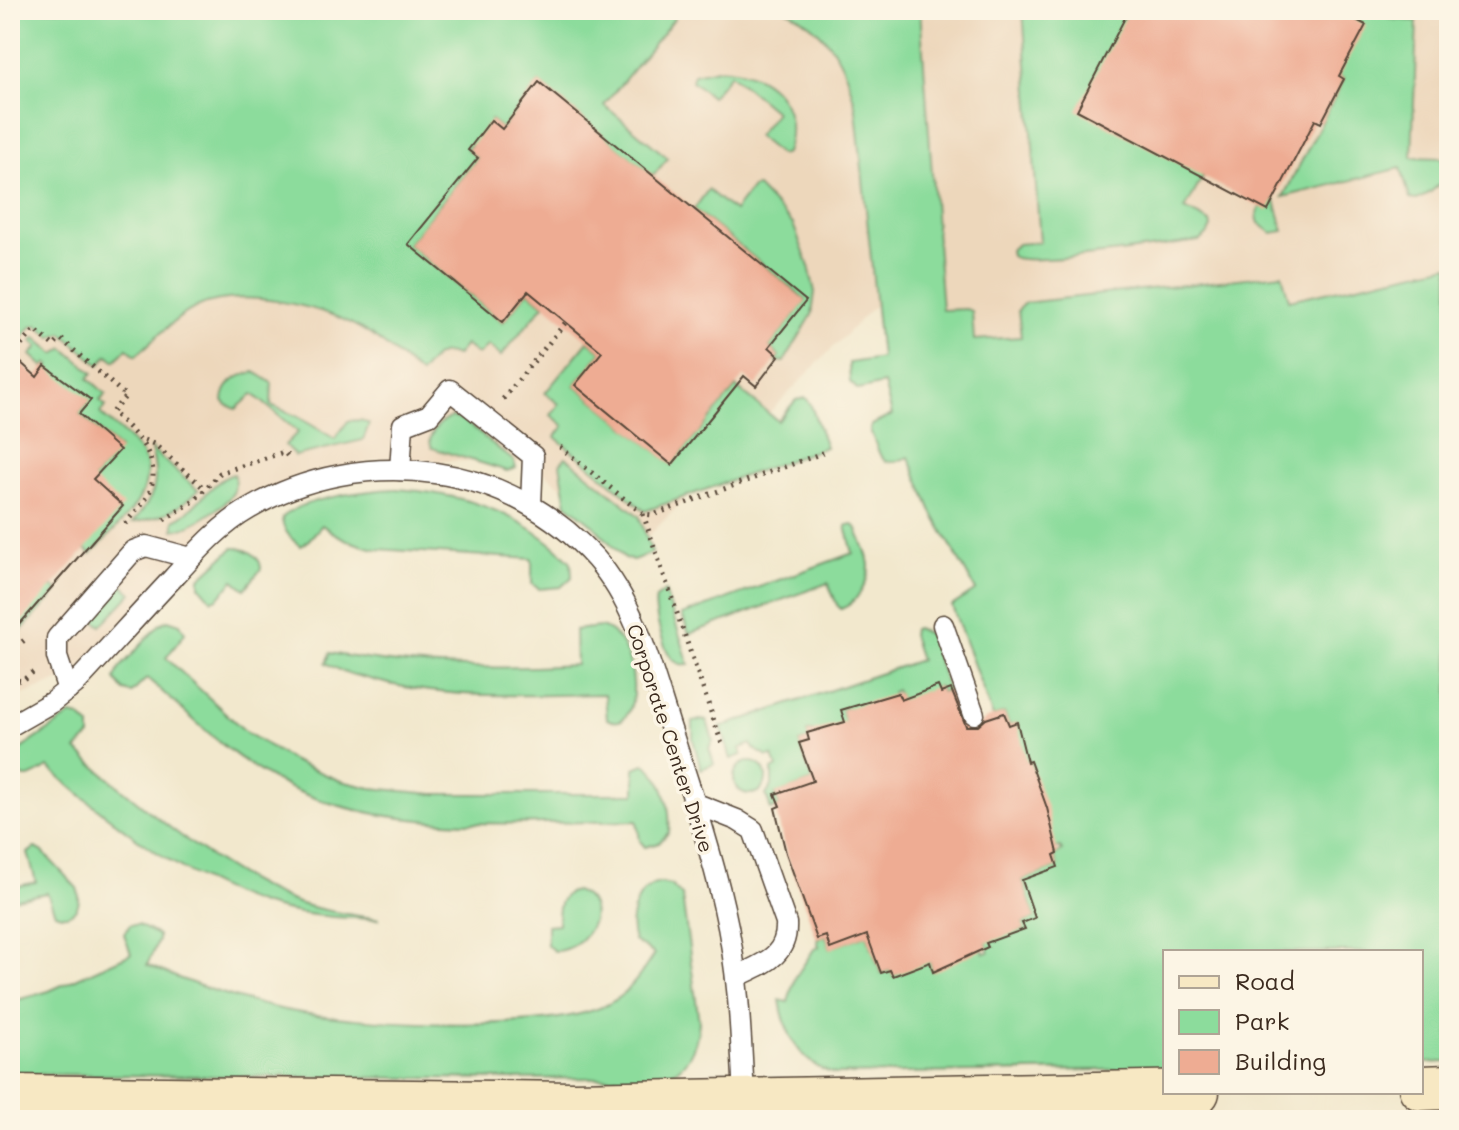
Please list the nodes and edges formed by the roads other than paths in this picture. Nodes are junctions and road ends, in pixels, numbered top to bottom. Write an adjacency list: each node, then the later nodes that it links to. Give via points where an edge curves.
1 (400, 470): 2 (lane, Corporate Center Drive, via 451,475); 2 (lane, via 403,425 429,415 450,390 533,456); 3 (lane, Corporate Center Drive, via 345,473 287,491 225,526)
2 (531, 505): 8 (lane, Corporate Center Drive, via 576,539 623,600 644,643)
3 (191, 558): 5 (lane, Corporate Center Drive); 5 (lane, via 146,546 133,551 57,638)
4 (943, 625): 6 (lane)
5 (68, 690): 7 (lane, Corporate Center Drive)
6 (974, 714)
7 (10, 726)
8 (694, 803): 9 (lane, Corporate Center Drive, via 725,910); 9 (lane, via 753,830 786,923 779,953)
9 (736, 977): 14 (lane, Corporate Center Drive)
10 (1449, 1087): 11 (main road)
11 (1423, 1088)
12 (1163, 1093): 14 (main road)
13 (10, 1097): 14 (main road)
14 (769, 1107)

